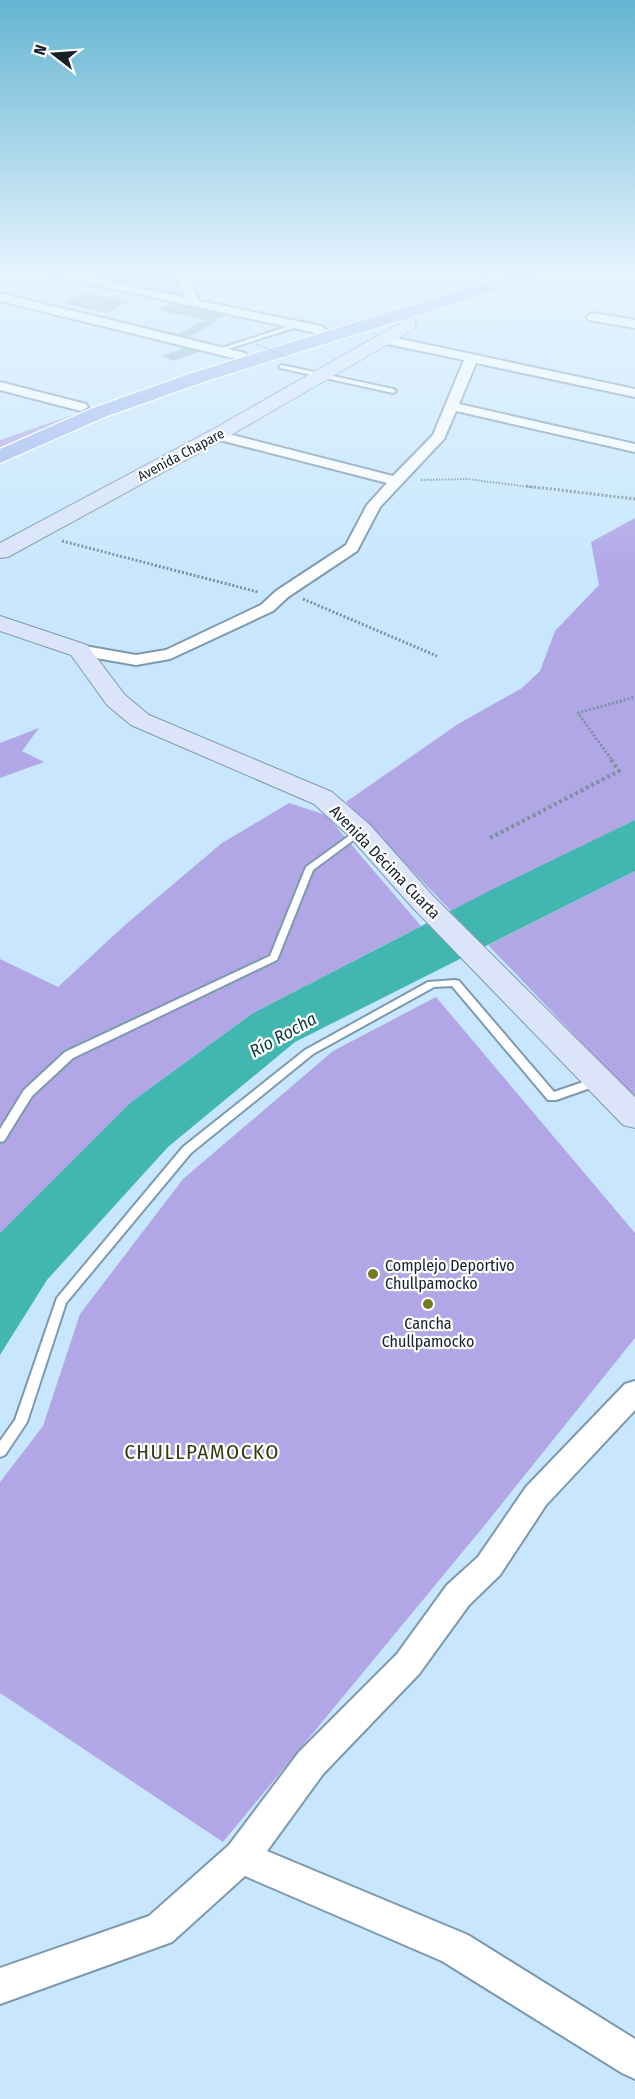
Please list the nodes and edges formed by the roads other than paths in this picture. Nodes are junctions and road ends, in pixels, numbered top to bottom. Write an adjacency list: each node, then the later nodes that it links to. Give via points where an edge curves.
1 (187, 371): 12 (highway)
2 (221, 371): 16 (highway, via 72,423)
3 (300, 371): 7 (lane)
4 (331, 371): 7 (main road, Avenida Chapare)
5 (466, 371): 11 (street)
6 (535, 371): 10 (street)
7 (323, 376): 9 (lane); 14 (main road, Avenida Chapare)
8 (0, 386): 12 (street)
9 (393, 392)
10 (635, 393)
11 (450, 406): 15 (street); 17 (street, via 439,436)
12 (81, 407): 13 (highway)
13 (5, 435)
14 (217, 435): 17 (street); 18 (main road, Avenida Chapare)
15 (635, 448)
16 (0, 457)
17 (396, 481): 20 (street, via 374,505 352,548 267,608 170,654 136,660)
18 (0, 552)
19 (0, 623): 20 (main road)
20 (79, 650): 21 (main road, Avenida Décima Cuarta, via 116,700 140,720 323,798)
21 (360, 831): 22 (main road, Avenida Décima Cuarta, via 492,974); 24 (lane, via 309,869 274,958 69,1055 28,1093)
22 (600, 1081): 23 (main road, Avenida Décima Cuarta); 26 (lane, via 552,1097 455,983 432,984 309,1052 187,1150 61,1301 21,1422)
23 (635, 1117)
24 (0, 1138)
25 (635, 1392): 27 (street, via 536,1496 489,1566 458,1594 408,1664 311,1763)
26 (0, 1451)
27 (241, 1857): 28 (street, via 160,1930); 29 (street, via 455,1948)
28 (0, 1986)
29 (635, 2060)

